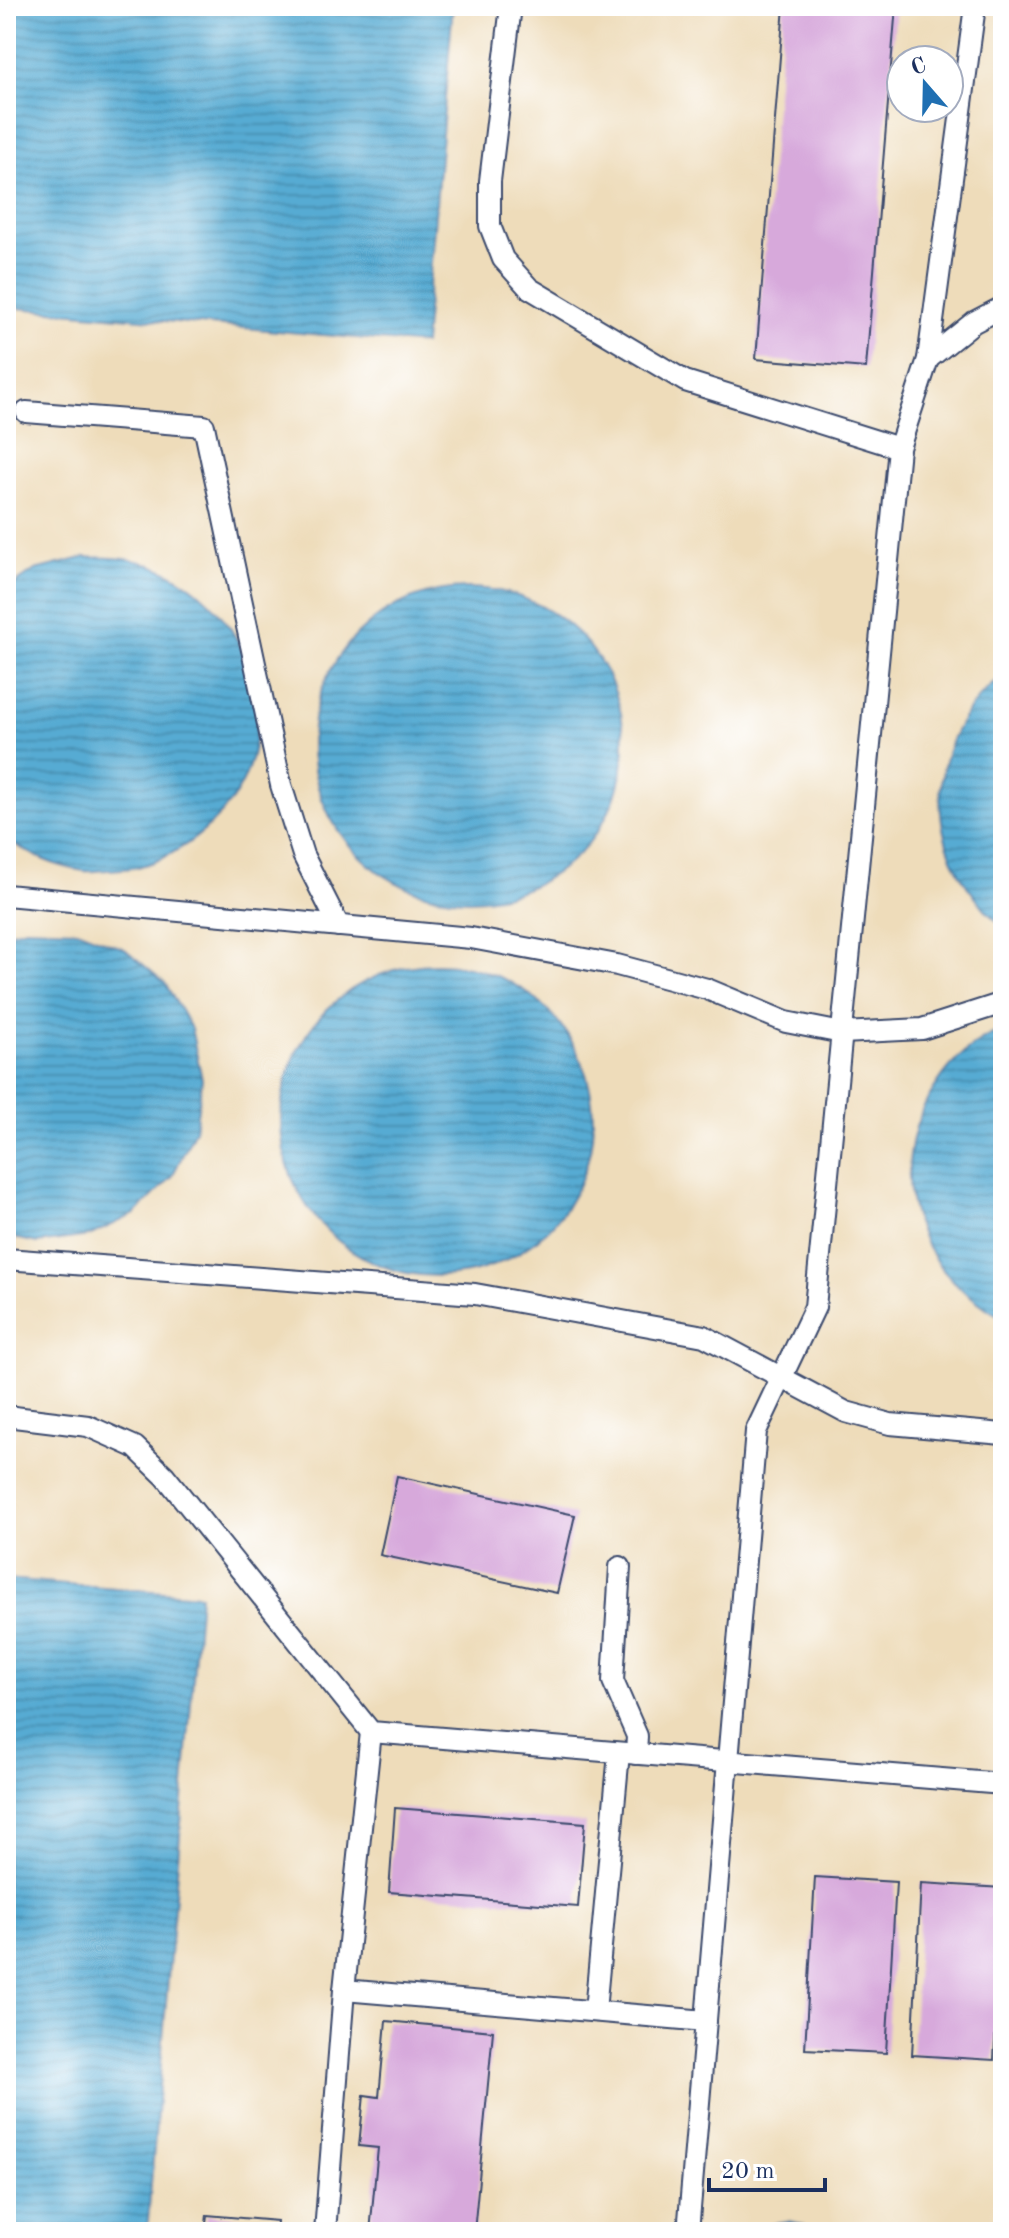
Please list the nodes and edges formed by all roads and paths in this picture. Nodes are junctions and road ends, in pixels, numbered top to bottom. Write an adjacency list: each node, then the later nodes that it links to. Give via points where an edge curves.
1 (511, 6): 6 (lane, via 490,181 490,226 503,259 529,288 685,381)
2 (975, 6): 4 (lane)
3 (1003, 307): 4 (lane, via 974,322)
4 (928, 359): 6 (lane)
5 (26, 412): 8 (lane, via 204,426 281,785 303,855)
6 (899, 448): 10 (lane)
7 (6, 895): 8 (lane)
8 (339, 926): 10 (lane, via 471,938 617,965 707,989 786,1022)
9 (1003, 1003): 10 (lane, via 922,1029)
10 (842, 1033): 12 (lane, via 815,1307)
11 (6, 1259): 12 (lane, via 475,1294 704,1336)
12 (782, 1378): 14 (lane, via 846,1412 890,1424); 18 (lane, via 756,1431)
13 (6, 1416): 16 (lane, via 88,1426 135,1447 165,1476)
14 (1003, 1434)
15 (620, 1567): 17 (lane, via 613,1681 637,1736)
16 (371, 1732): 17 (lane); 20 (lane)
17 (628, 1754): 18 (lane); 21 (lane)
18 (728, 1762): 19 (lane); 22 (lane)
19 (1003, 1784)
20 (344, 1990): 21 (lane); 23 (lane)
21 (595, 2011): 22 (lane)
22 (706, 2021): 24 (lane)
23 (325, 2232)
24 (688, 2232)

